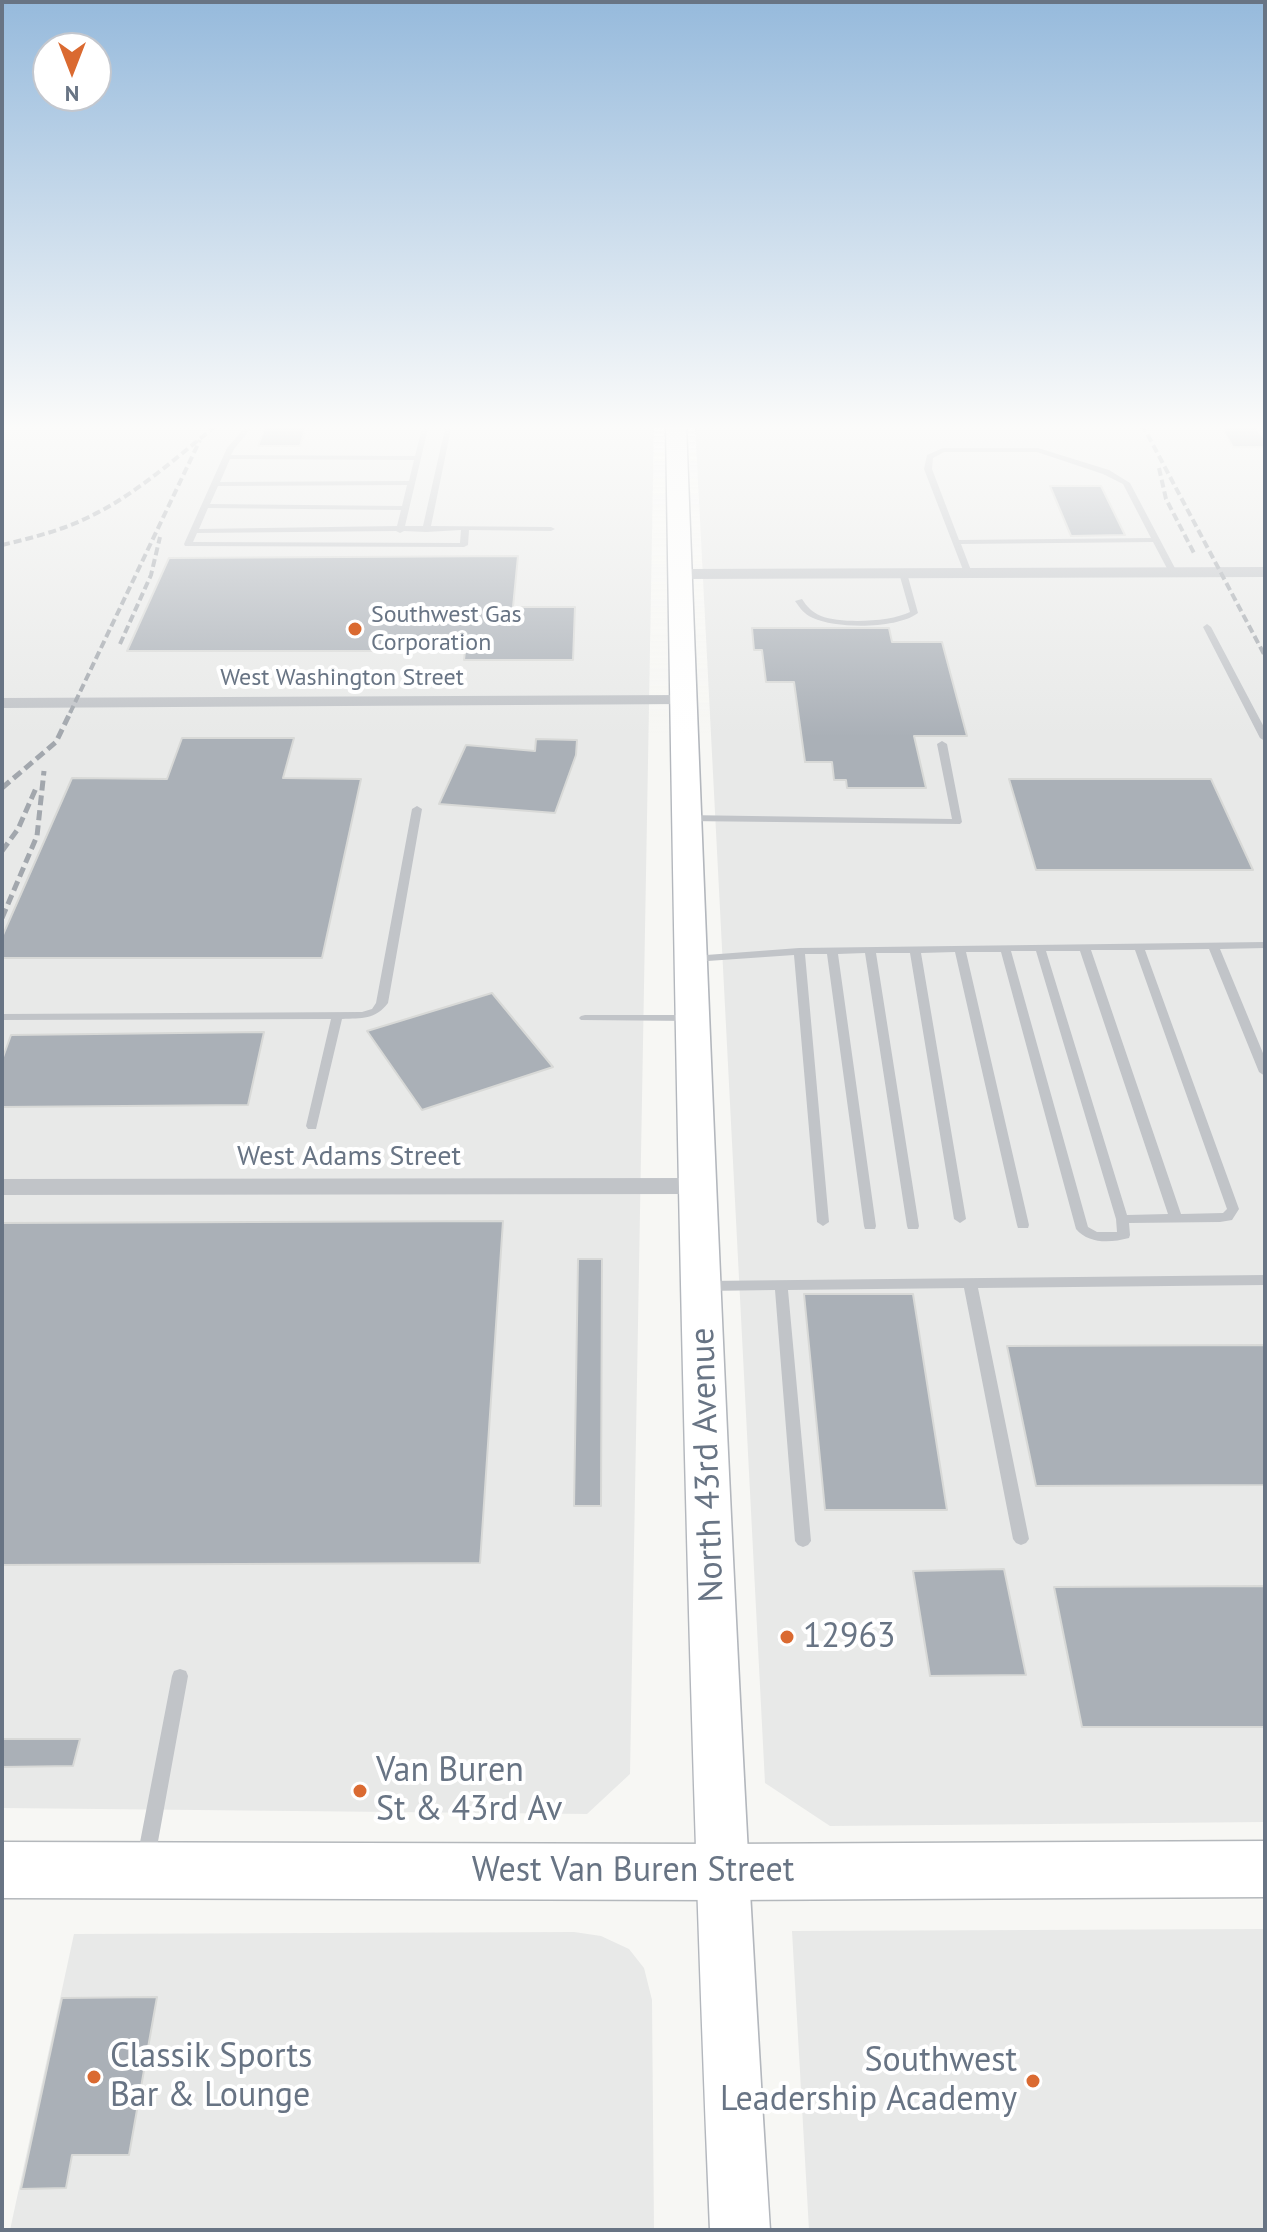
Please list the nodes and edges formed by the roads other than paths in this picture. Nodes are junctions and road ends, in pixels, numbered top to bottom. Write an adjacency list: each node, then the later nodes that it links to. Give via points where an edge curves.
1 (195, 528): 10 (lane)
2 (462, 528): 9 (lane)
3 (465, 528): 10 (lane, via 464,545 188,544)
4 (479, 528): 8 (lane)
5 (679, 528): 18 (main road, North 43rd Avenue)
6 (951, 528): 13 (lane)
7 (1150, 528): 12 (lane)
8 (551, 529)
9 (426, 530): 11 (lane)
10 (194, 531): 11 (lane)
11 (400, 531)
12 (1156, 540): 13 (lane); 14 (lane)
13 (956, 542): 17 (lane)
14 (1173, 572): 15 (street); 17 (street)
15 (1265, 572)
16 (903, 573): 17 (street); 18 (street); 19 (lane, via 914,613 904,618 834,622 816,618)
17 (968, 573)
18 (680, 574): 21 (main road, North 43rd Avenue)
19 (799, 601)
20 (1207, 627): 23 (lane)
21 (682, 700): 22 (street, West Washington Street); 26 (main road, North 43rd Avenue)
22 (2, 703)
23 (1265, 738)
24 (942, 744): 26 (lane, via 957,822)
25 (417, 809): 39 (lane, via 382,1003 363,1015)
26 (685, 818): 38 (main road, North 43rd Avenue)
27 (1265, 945): 28 (lane)
28 (1213, 946): 30 (lane); 43 (lane)
29 (1084, 947): 30 (lane); 32 (lane); 47 (lane)
30 (1139, 947): 47 (lane, via 1233,1209 1227,1217)
31 (1005, 948): 32 (lane); 34 (lane); 49 (lane, via 1082,1229 1101,1237 1124,1235)
32 (1040, 948): 49 (lane)
33 (915, 949): 34 (lane); 35 (lane); 48 (lane)
34 (960, 949): 51 (lane)
35 (870, 950): 37 (lane); 53 (lane)
36 (799, 951): 37 (lane); 38 (lane); 50 (lane)
37 (832, 951): 52 (lane)
38 (690, 959): 42 (main road, North 43rd Avenue)
39 (337, 1015): 40 (lane); 44 (lane)
40 (2, 1017)
41 (585, 1018): 42 (lane)
42 (691, 1018): 45 (main road, North 43rd Avenue)
43 (1265, 1072)
44 (312, 1126)
45 (696, 1186): 46 (street, West Adams Street); 57 (main road, North 43rd Avenue)
46 (2, 1187)
47 (1176, 1218): 49 (lane)
48 (960, 1219)
49 (1122, 1219)
50 (823, 1222)
51 (1023, 1225)
52 (870, 1226)
53 (913, 1226)
54 (1265, 1280): 55 (lane)
55 (970, 1283): 56 (lane); 58 (lane)
56 (781, 1285): 57 (lane); 59 (lane)
57 (701, 1286): 64 (main road, North 43rd Avenue)
58 (1021, 1539)
59 (803, 1541)
60 (180, 1676): 61 (lane)
61 (144, 1869): 63 (main road, West Van Buren Street); 64 (main road, West Van Buren Street)
62 (1265, 1869): 64 (main road, West Van Buren Street)
63 (2, 1870)
64 (724, 1872): 65 (main road, North 43rd Avenue)
65 (740, 2230)

